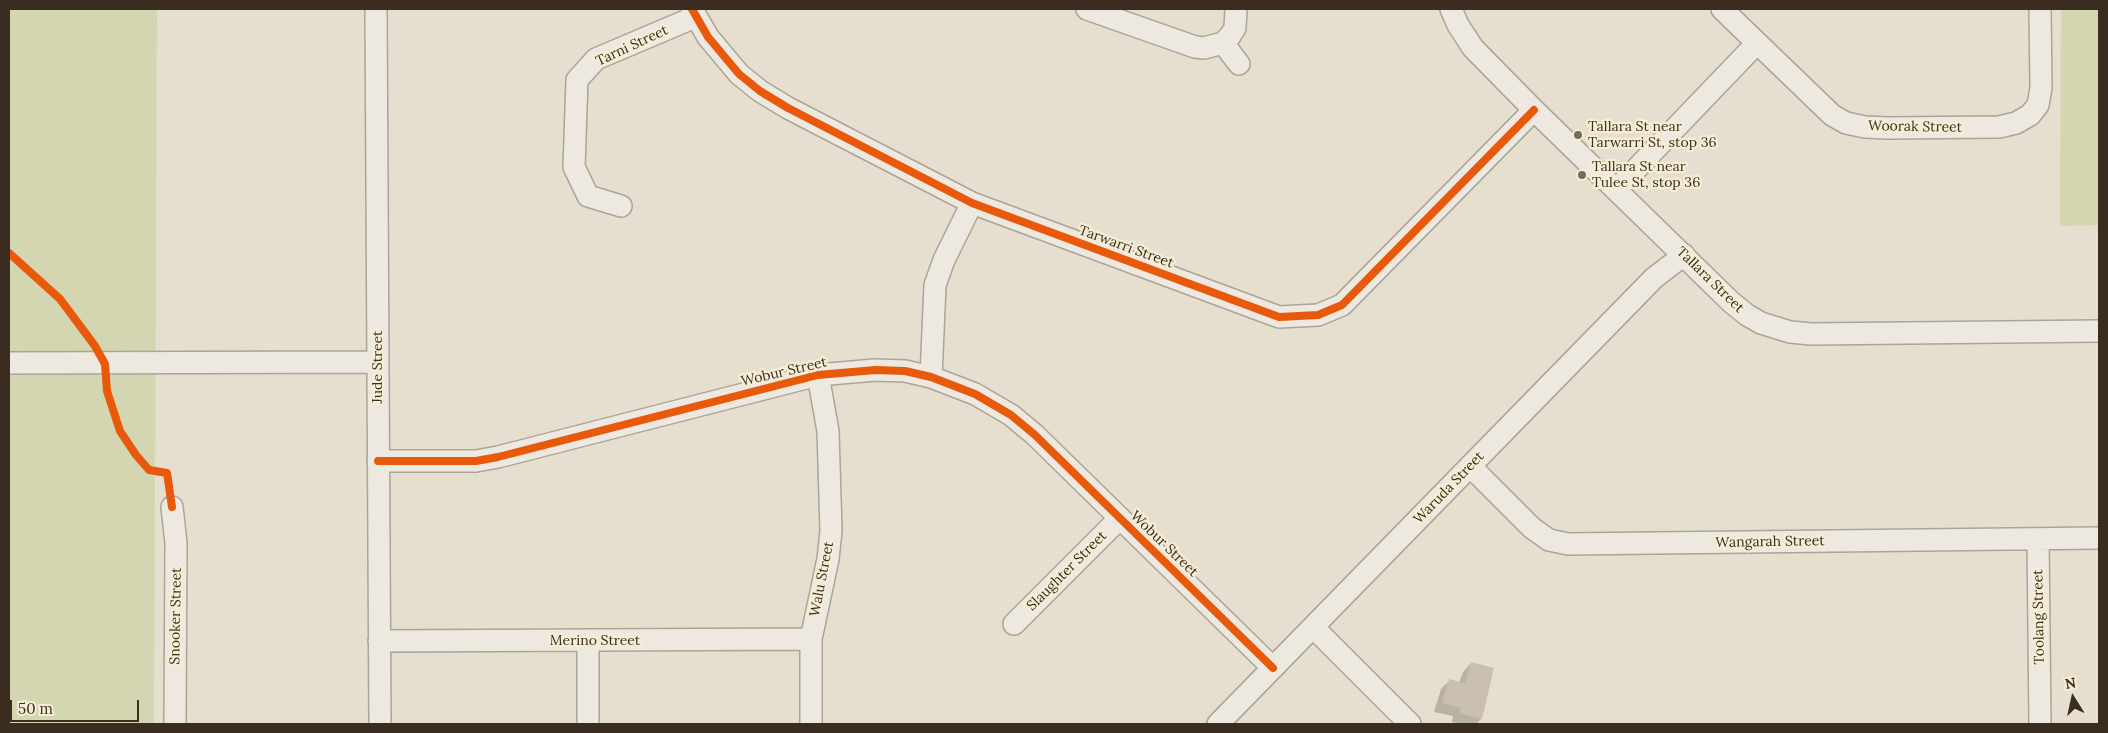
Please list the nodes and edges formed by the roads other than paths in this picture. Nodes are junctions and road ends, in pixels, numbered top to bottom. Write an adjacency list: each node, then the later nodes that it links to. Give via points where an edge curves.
1 (376, 9): 17 (street, Jude Street)
2 (1087, 9): 8 (street, via 1195,47)
3 (1236, 9): 8 (street, via 1235,28)
4 (1451, 9): 11 (street, Tallara Street, via 1473,48)
5 (1722, 9): 9 (street, Woorak Street)
6 (2040, 9): 9 (street, Woorak Street, via 2041,88 2038,105 2016,124 1999,127 1888,128 1846,122 1832,115)
7 (693, 13): 13 (street, Tarwarri Street, via 722,56 760,90 788,108); 14 (street, Tarni Street, via 596,59 577,80 574,167 588,196)
8 (1223, 43): 10 (street)
9 (1757, 43): 12 (street)
10 (1239, 64)
11 (1534, 110): 12 (street, Tallara Street); 13 (street, Tarwarri Street, via 1342,305 1318,315 1279,317)
12 (1616, 189): 15 (street, Tallara Street)
13 (972, 203): 20 (street, via 935,285)
14 (621, 206)
15 (1684, 255): 16 (street, Tallara Street, via 1747,315 1790,332); 22 (street, Waruda Street, via 1654,278)
16 (2099, 331)
17 (378, 362): 18 (street); 21 (street, Jude Street)
18 (9, 363)
19 (818, 375): 20 (street, Wobur Street, via 875,370 905,371); 21 (street, Wobur Street, via 498,457 454,462); 29 (street, Walu Street, via 828,431 831,531)
20 (931, 378): 24 (street, Wobur Street, via 975,394 1011,415)
21 (378, 461): 30 (street, Jude Street)
22 (1470, 466): 26 (street, Wangarah Street, via 1532,528 1549,540 1568,544); 28 (street, Waruda Street)
23 (172, 507): 33 (street, Snooker Street, via 176,543)
24 (1120, 518): 27 (street, Slaughter Street); 32 (street, Wobur Street)
25 (2099, 538): 26 (street, Wangarah Street)
26 (2038, 539): 39 (street, Toolang Street)
27 (1014, 624)
28 (1313, 627): 32 (street, Waruda Street); 38 (street)
29 (811, 640): 31 (street, Merino Street); 36 (street, Walu Street)
30 (379, 641): 31 (street, Merino Street); 34 (street, Jude Street)
31 (588, 642): 35 (street)
32 (1273, 668): 37 (street, Waruda Street)
33 (175, 724)
34 (380, 724)
35 (588, 724)
36 (811, 724)
37 (1218, 724)
38 (1410, 724)
39 (2040, 724)

